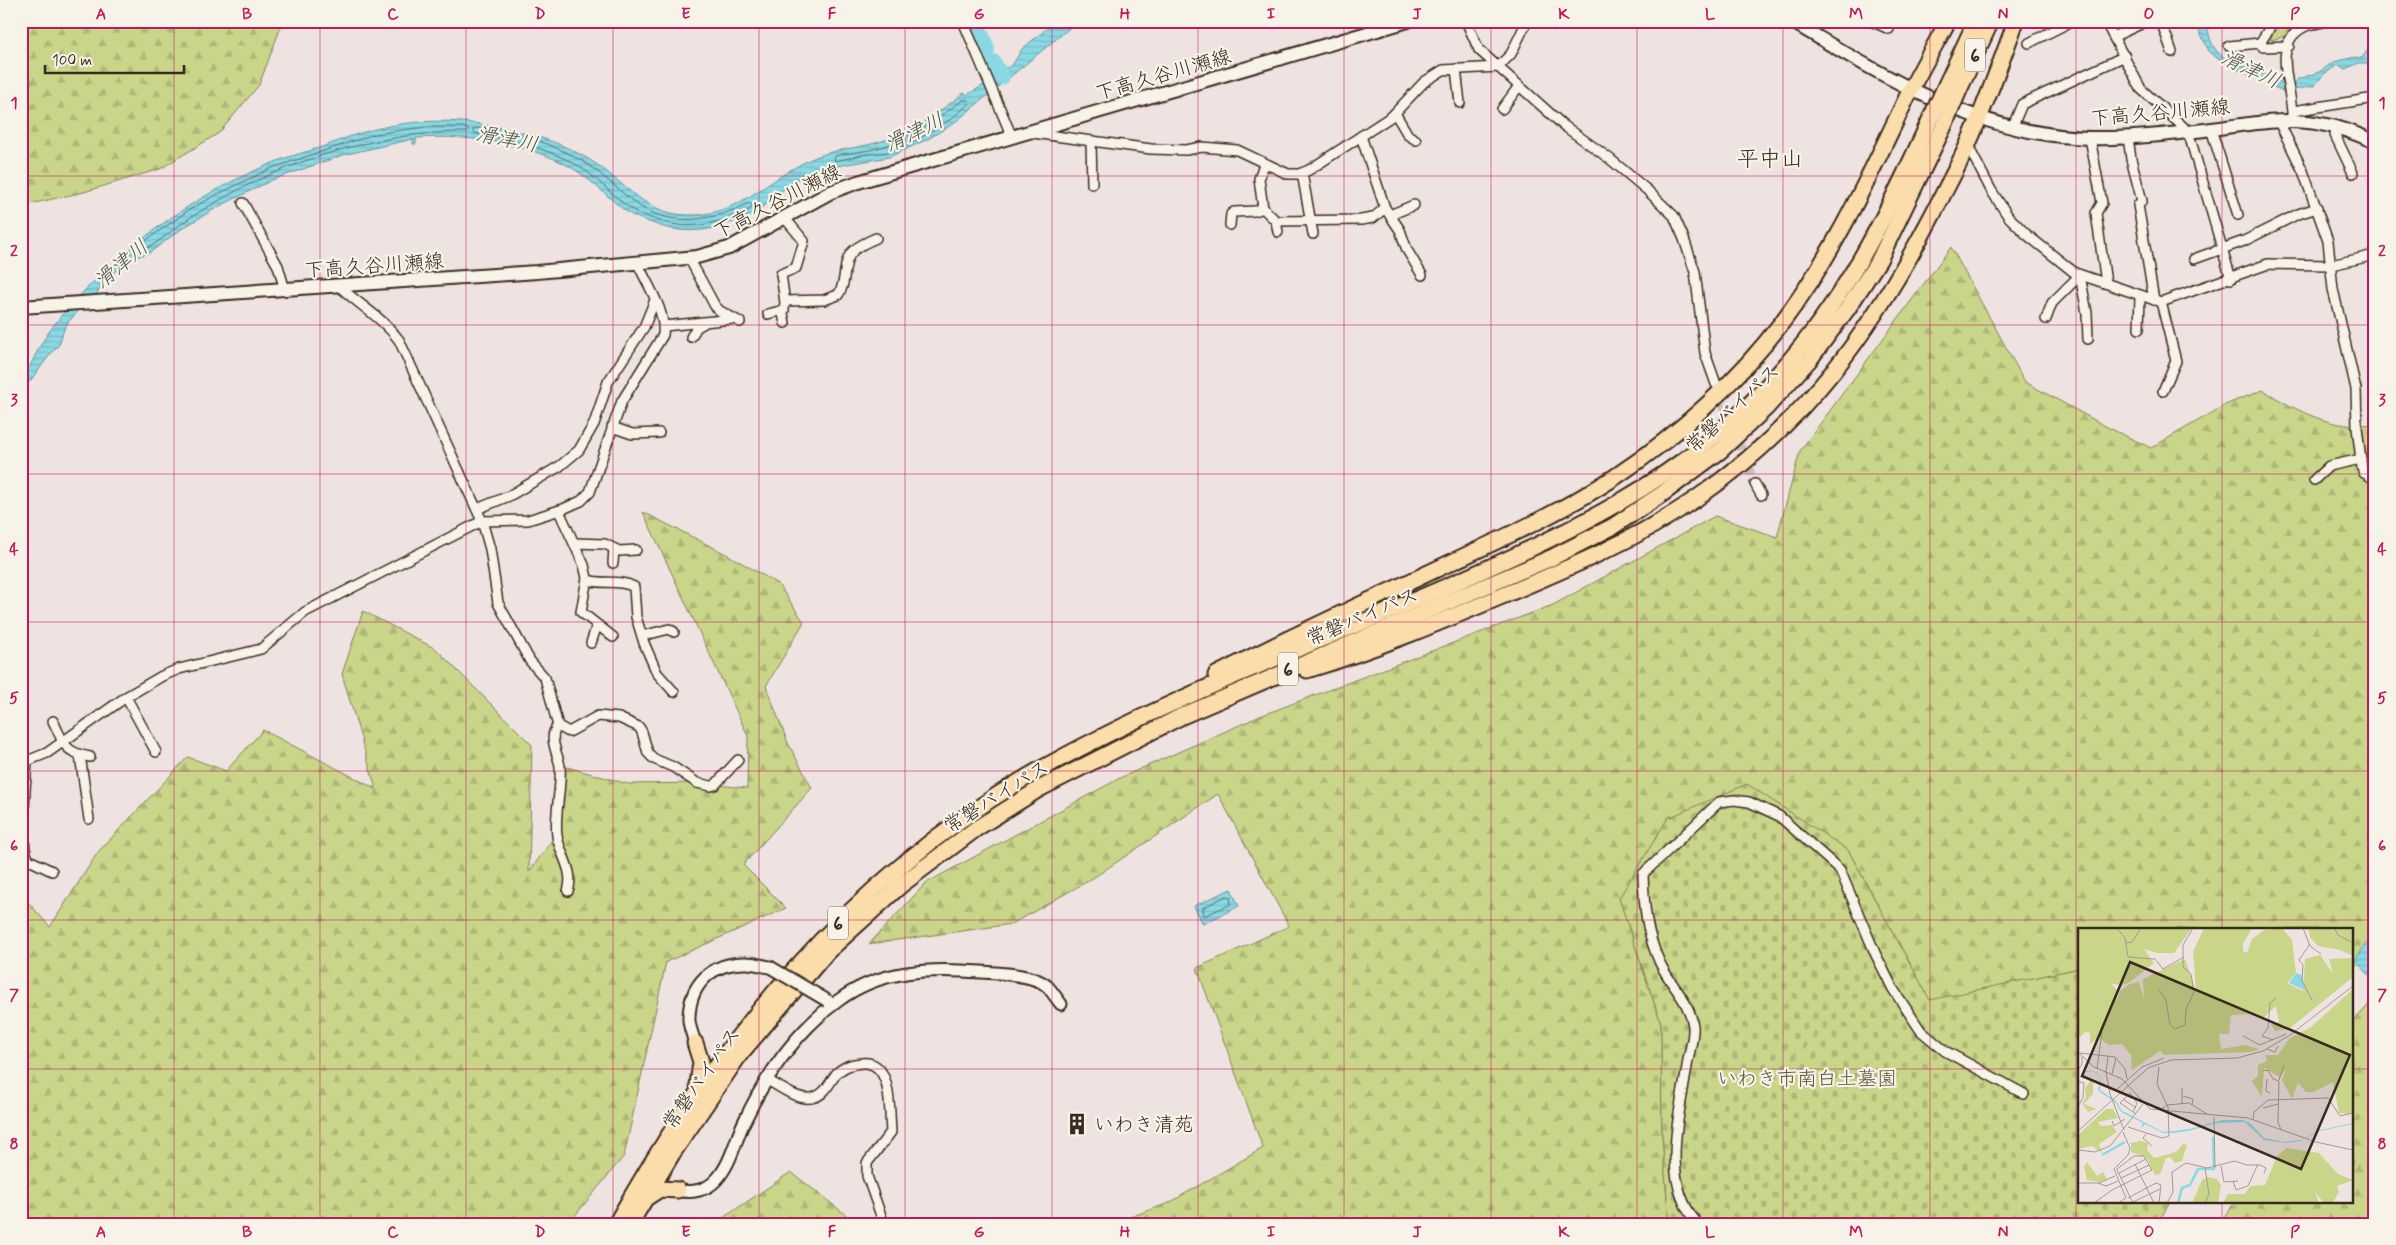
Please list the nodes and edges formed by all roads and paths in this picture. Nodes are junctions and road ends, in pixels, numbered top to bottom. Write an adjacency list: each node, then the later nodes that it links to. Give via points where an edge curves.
1 (963, 21): 44 (street)
2 (1408, 21): 42 (main road, 下高久谷川瀬線)
3 (1466, 21): 26 (street, via 1479,50)
4 (1527, 21): 26 (street, via 1511,54)
5 (1792, 21): 30 (main road, 下高久谷川瀬線)
6 (1871, 21): 7 (street, via 1889,29)
7 (1892, 21)
8 (1948, 21): 30 (highway)
9 (1976, 21): 29 (highway, 常磐バイパス / 6)
10 (1990, 21): 29 (highway, 常磐バイパス / 6)
11 (2016, 21): 36 (highway)
12 (2072, 21): 20 (street)
13 (2105, 21): 19 (street)
14 (2147, 21): 19 (street)
15 (2161, 21): 24 (street)
16 (2327, 21): 17 (street)
17 (2301, 25): 23 (street)
18 (2269, 29): 21 (street)
19 (2114, 36): 25 (street)
20 (2029, 43)
21 (2260, 43): 22 (street); 23 (street, via 2263,46)
22 (2228, 46)
23 (2289, 46): 35 (street, via 2284,67)
24 (2172, 52)
25 (2124, 56): 38 (street, via 2022,104); 41 (street, via 2141,89)
26 (1498, 67): 27 (street); 28 (street)
27 (1456, 69): 32 (street); 34 (street, via 1443,70 1424,82)
28 (1519, 86): 33 (street); 93 (street, via 1674,216 1695,272 1705,353)
29 (1953, 86): 115 (highway, 常磐バイパス / 6, bridge, via 1943,128 1879,260 1810,359 1767,407 1720,451 1612,527 1551,558); 118 (highway, 常磐バイパス / 6, bridge, via 1930,120 1867,252 1818,326 1765,388 1706,444 1668,474 1544,544)
30 (1911, 90): 36 (main road, 下高久谷川瀬線); 118 (highway, via 1846,224 1804,292 1749,362 1680,428 1616,477 1529,526 1291,636)
31 (2375, 98): 35 (street)
32 (1460, 104)
33 (1502, 109)
34 (1395, 113): 43 (street); 47 (street, via 1408,135)
35 (2292, 113): 37 (main road, 下高久谷川瀬線); 39 (main road, 下高久谷川瀬線)
36 (1979, 118): 38 (main road, 下高久谷川瀬線); 50 (highway)
37 (2278, 120): 40 (main road, 下高久谷川瀬線); 58 (street)
38 (2012, 128): 46 (main road, 下高久谷川瀬線)
39 (2337, 128): 49 (main road, 下高久谷川瀬線); 53 (street, via 2335,136)
40 (2211, 129): 41 (main road, 下高久谷川瀬線); 60 (street)
41 (2188, 131): 45 (main road, 下高久谷川瀬線); 68 (street)
42 (1028, 132): 44 (main road, 下高久谷川瀬線); 48 (street)
43 (1360, 136): 52 (street); 59 (street)
44 (1012, 137): 61 (main road, 下高久谷川瀬線, via 858,182 831,192)
45 (2128, 137): 46 (main road, 下高久谷川瀬線); 82 (street)
46 (2090, 138): 77 (street, via 2102,204 2096,213)
47 (1416, 140)
48 (1091, 141): 51 (street, via 1151,149 1186,150 1202,146 1237,150); 54 (street)
49 (2375, 142)
50 (1968, 146): 75 (street, via 2008,216 2026,234); 115 (highway, via 1904,270 1857,343 1798,413 1731,472 1660,522 1586,560 1350,657)
51 (1264, 164): 52 (street, via 1288,174); 57 (street, via 1258,179)
52 (1302, 173): 63 (street)
53 (2352, 173)
54 (1092, 184)
55 (244, 203): 79 (street, via 278,266)
56 (1414, 205): 59 (street)
57 (1263, 208): 62 (street); 64 (street, via 1234,212)
58 (2317, 208): 68 (street); 73 (street, via 2328,241)
59 (1387, 212): 63 (street, via 1373,218); 74 (street, via 1400,230)
60 (2238, 215)
61 (784, 218): 70 (main road, 下高久谷川瀬線, via 729,248); 83 (street, via 804,241 796,268 781,274)
62 (1276, 221): 63 (street); 65 (street)
63 (1312, 222): 66 (street)
64 (1230, 225)
65 (1278, 232)
66 (1313, 234)
67 (876, 238): 83 (street, via 859,246 850,255 844,284 838,295)
68 (2222, 250): 71 (street); 76 (street)
69 (2375, 254): 73 (street)
70 (689, 258): 72 (main road, 下高久谷川瀬線); 87 (street, via 715,306 737,320)
71 (2194, 259)
72 (638, 264): 78 (main road, 下高久谷川瀬線); 81 (street)
73 (2331, 265): 76 (street, via 2268,264); 97 (street, via 2333,289 2356,389)
74 (1422, 275)
75 (2080, 275): 77 (street); 86 (street, via 2056,297); 92 (street)
76 (2231, 279): 82 (street)
77 (2106, 283): 80 (street)
78 (339, 286): 79 (main road, 下高久谷川瀬線); 102 (street, via 388,324 399,340)
79 (285, 290): 84 (main road, 下高久谷川瀬線)
80 (2140, 296): 82 (street); 90 (street)
81 (655, 300): 89 (street); 102 (street, via 644,326 608,382 594,424 579,450 560,466 509,496)
82 (2158, 301): 94 (street, via 2176,361)
83 (784, 306): 85 (street); 88 (street)
84 (21, 307)
85 (768, 314)
86 (2046, 319)
87 (705, 321): 89 (street); 91 (street)
88 (785, 323)
89 (664, 326): 95 (street, via 659,342 622,401)
90 (2139, 329)
91 (691, 337)
92 (2088, 339)
93 (1716, 384)
94 (2163, 391)
95 (612, 427): 96 (street, via 632,434); 103 (street, via 590,492 581,501)
96 (659, 433)
97 (2361, 459): 98 (street, via 2364,473); 99 (street, via 2329,466)
98 (2375, 479)
99 (2314, 480)
100 (1755, 484): 101 (street)
101 (1761, 494)
102 (477, 509): 104 (street)
103 (559, 510): 104 (street, via 528,520); 105 (street)
104 (482, 521): 117 (street, via 305,612 261,649 179,669); 120 (street, via 490,549 498,604 530,661 545,678)
105 (574, 543): 106 (street, via 605,544); 109 (street)
106 (614, 549): 107 (street); 108 (street)
107 (636, 550)
108 (613, 562)
109 (587, 580): 110 (street, via 581,612); 113 (street, via 634,587 636,617)
110 (597, 626): 112 (street); 114 (street)
111 (674, 632): 113 (street, via 669,629)
112 (613, 636)
113 (642, 636): 116 (street, via 657,673)
114 (592, 642)
115 (1240, 689): 137 (highway, 常磐バイパス / 6, via 1039,789 977,828 901,885 814,966 740,1054)
116 (674, 692)
117 (126, 697): 121 (street); 122 (street)
118 (1148, 714): 133 (highway, 常磐バイパス / 6, via 1032,774 968,815 916,855 823,937)
119 (53, 721): 121 (street)
120 (558, 726): 125 (street, via 568,732 598,716 628,721 642,732 650,757 704,785 715,785); 129 (street, via 553,737 560,775 557,833 568,865)
121 (63, 742): 123 (street, via 65,748); 126 (street, via 47,753)
122 (156, 752)
123 (80, 755): 124 (street); 127 (street)
124 (90, 757)
125 (738, 760)
126 (24, 761): 128 (street, via 25,851 29,860)
127 (90, 819)
128 (52, 871)
129 (568, 891)
130 (834, 1000): 131 (street, via 908,971 949,970 1008,973 1041,982); 132 (street, bridge, via 770,967 746,963 720,968 702,978 693,992 688,1018); 134 (street, via 775,1064)
131 (1061, 1004)
132 (695, 1043): 133 (highway, via 715,1051); 135 (highway, via 702,1072)
133 (728, 1047): 135 (highway, 常磐バイパス / 6)
134 (766, 1079): 138 (street, via 715,1182 688,1193); 142 (street, via 802,1098 815,1098 848,1064 868,1062 879,1067 886,1078 891,1132 867,1163 867,1176)
135 (697, 1092): 140 (highway, 常磐バイパス / 6)
136 (2024, 1094): 143 (street, via 1945,1050 1922,1031 1893,989 1840,870 1779,816 1749,802 1719,802 1643,874 1645,921 1660,964 1686,1004 1694,1027 1674,1163 1680,1194 1688,1213)
137 (672, 1154): 138 (highway, via 671,1182); 139 (highway, 常磐バイパス / 6)
138 (678, 1190): 139 (highway, via 660,1189)
139 (642, 1202): 141 (highway, 常磐バイパス / 6)
140 (616, 1224)
141 (630, 1224)
142 (884, 1224)
143 (1698, 1224)

